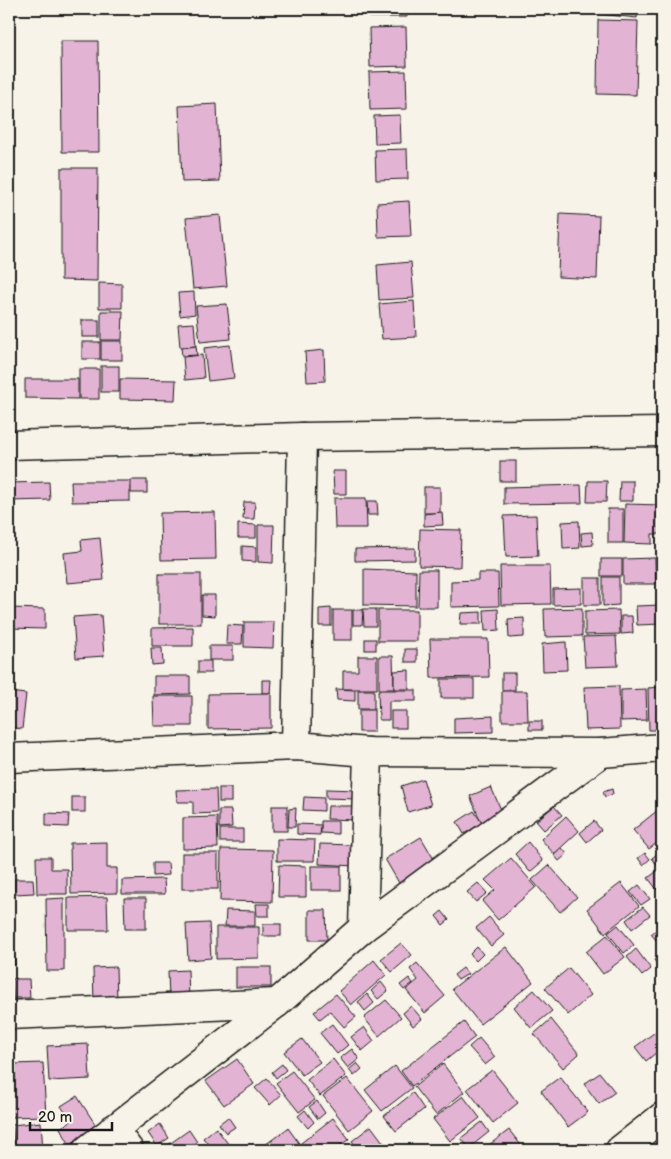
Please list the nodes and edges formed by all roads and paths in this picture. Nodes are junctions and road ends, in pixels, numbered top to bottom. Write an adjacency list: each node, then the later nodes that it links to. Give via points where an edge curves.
1 (662, 432): 2 (street)
2 (302, 437): 3 (street); 4 (street)
3 (9, 445)
4 (296, 746): 6 (street); 8 (street)
5 (662, 748): 7 (street)
6 (368, 752): 7 (street); 9 (street)
7 (601, 753): 9 (street)
8 (9, 758)
9 (363, 928): 10 (street)
10 (277, 1003): 11 (street); 13 (street)
11 (9, 1015)
12 (662, 1117): 15 (street)
13 (121, 1140): 14 (street)
14 (88, 1150)
15 (620, 1150)

